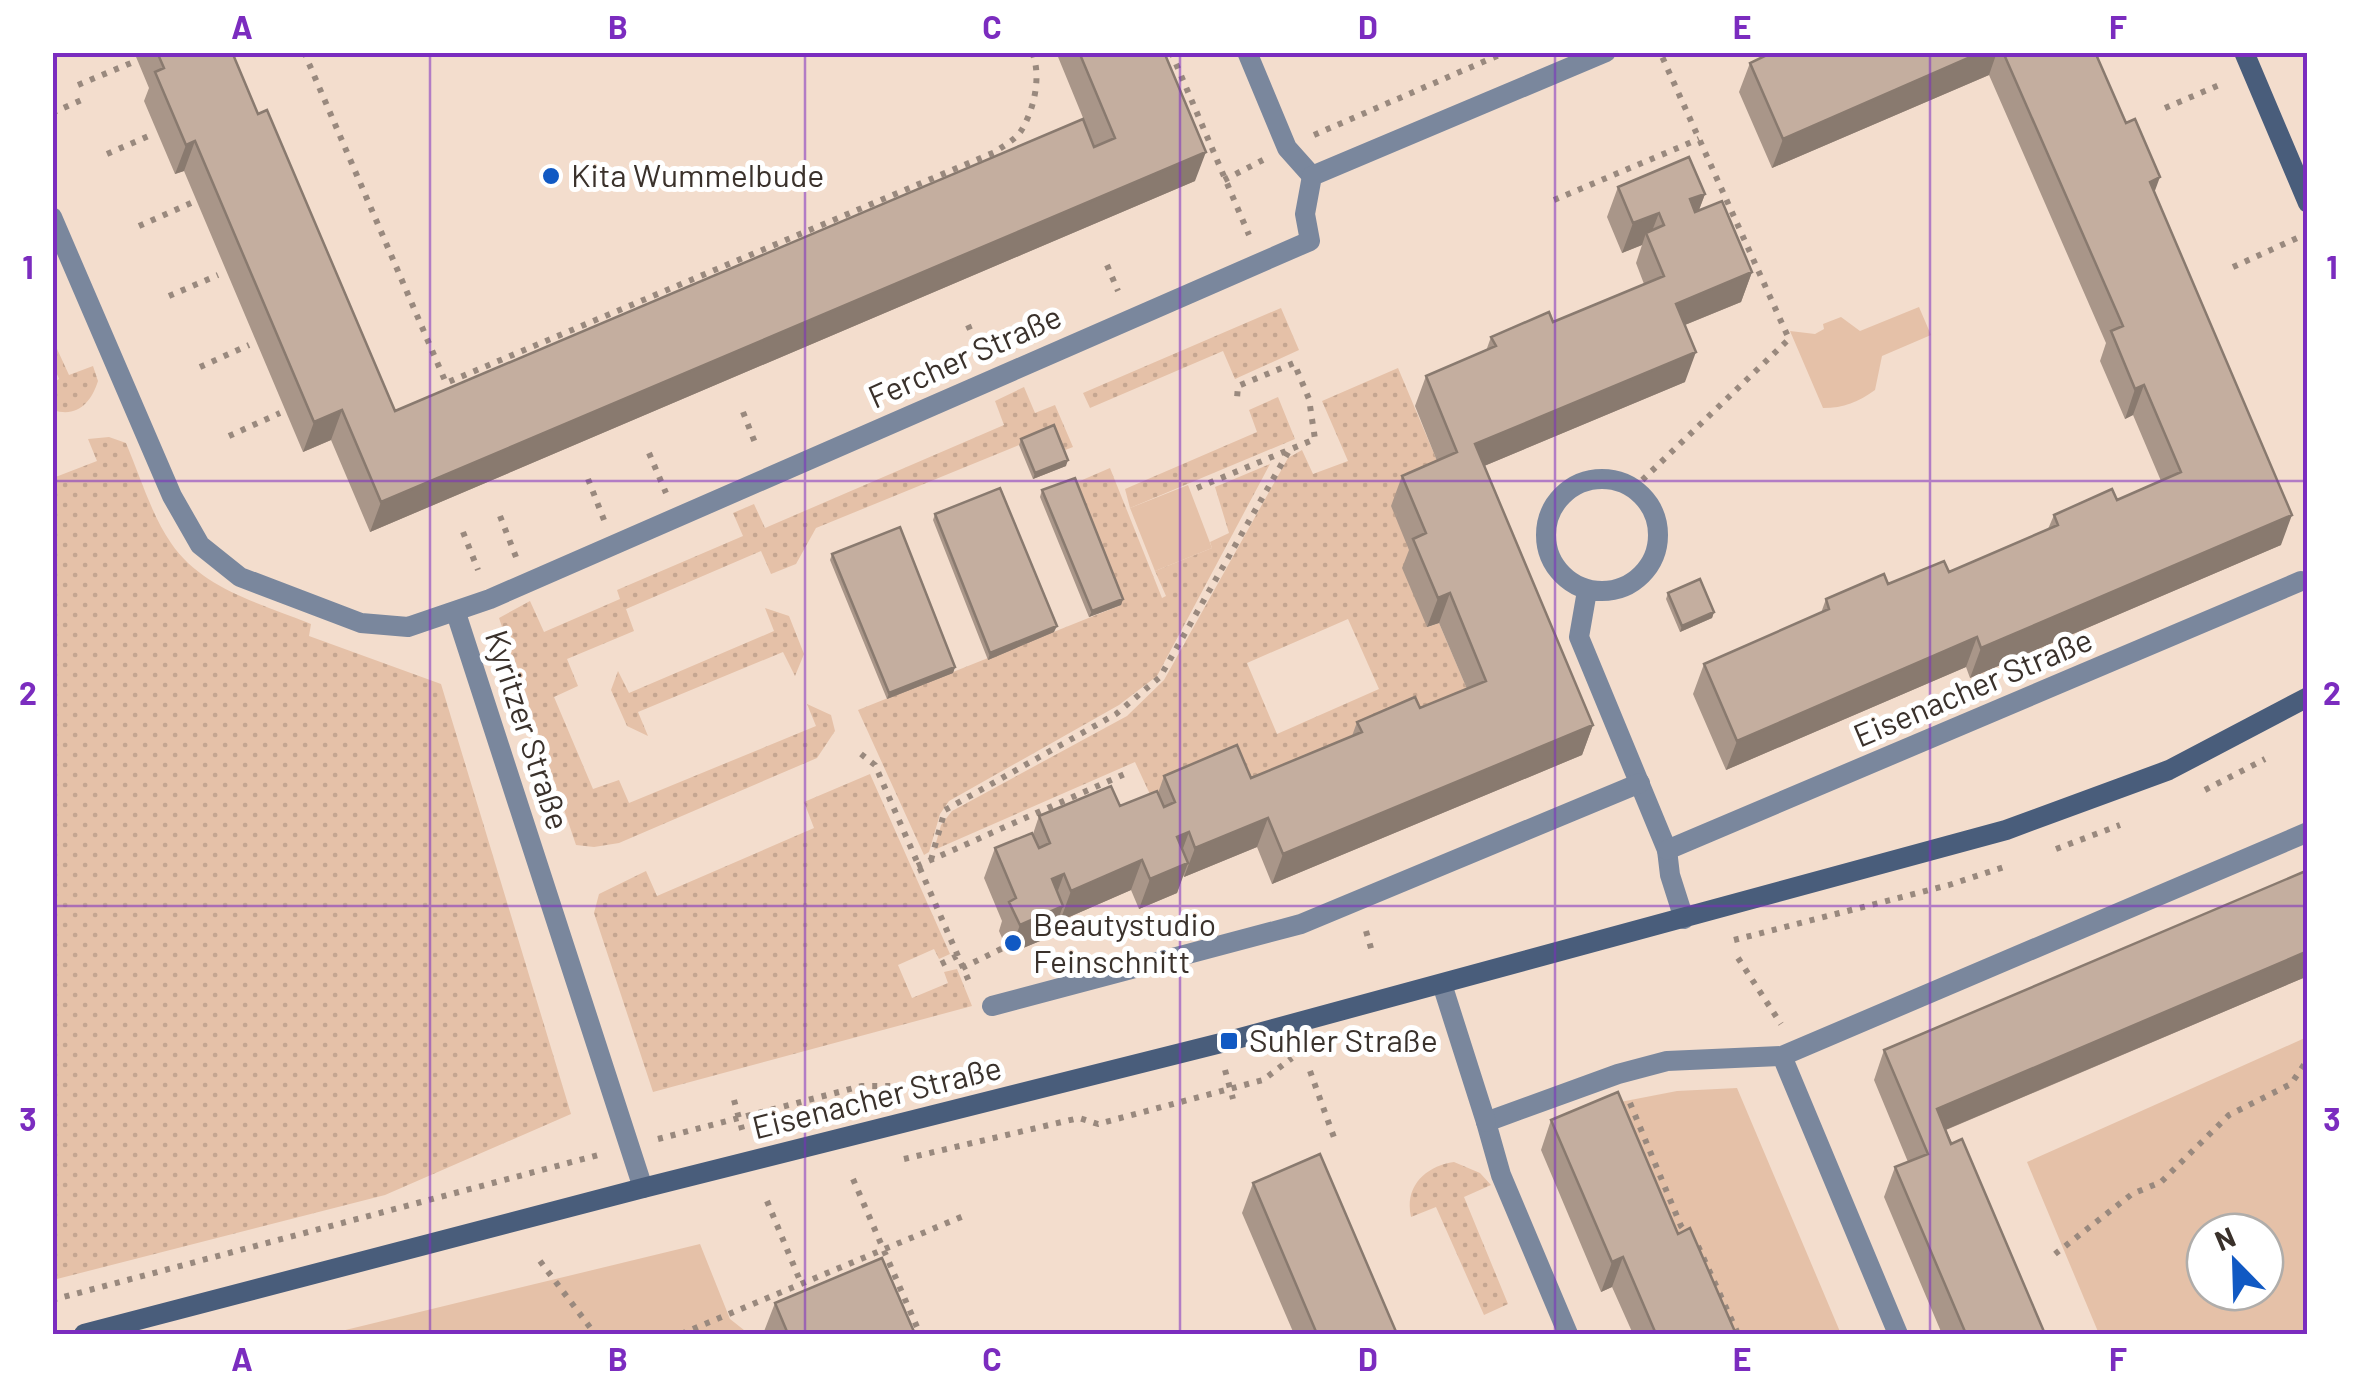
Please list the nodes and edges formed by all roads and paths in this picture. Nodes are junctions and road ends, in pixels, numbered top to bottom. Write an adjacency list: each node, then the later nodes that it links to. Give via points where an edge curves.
1 (304, 52): 2 (path, via 446,383 996,152 1020,134 1033,101 1038,66)
2 (1032, 52)
3 (1171, 52): 19 (path)
4 (1247, 52): 16 (street)
5 (1506, 52): 16 (path)
6 (1606, 52): 18 (street)
7 (1660, 52): 15 (path)
8 (2248, 62): 12 (path); 22 (street)
9 (131, 63): 10 (path)
10 (78, 85)
11 (84, 99): 13 (path)
12 (2165, 108)
13 (52, 113)
14 (151, 135): 17 (path)
15 (1699, 139): 20 (path); 42 (path, via 1790,339)
16 (1286, 148): 18 (street); 19 (path)
17 (107, 154)
18 (1312, 176): 26 (street, Fercher Straße, via 1304,214 1310,241)
19 (1224, 180): 26 (path)
20 (1554, 200)
21 (191, 202): 24 (path)
22 (2308, 204)
23 (52, 217): 50 (street, Kyritzer Straße, via 172,496 200,545 240,577 361,623 408,628)
24 (139, 226)
25 (2308, 234): 27 (path)
26 (1262, 262): 50 (street, Fercher Straße)
27 (2232, 267)
28 (218, 275): 29 (path)
29 (169, 296)
30 (249, 345): 31 (path)
31 (200, 367)
32 (1237, 398): 37 (path, via 1238,386 1294,363 1316,439)
33 (743, 412): 35 (path)
34 (280, 413): 36 (path)
35 (752, 434)
36 (230, 436)
37 (1289, 451): 41 (path); 57 (path, via 1160,677 1116,714 945,810)
38 (649, 453): 39 (path)
39 (659, 476)
40 (588, 479): 43 (path)
41 (1197, 488)
42 (1634, 489): 49 (street, via 1658,524 1652,562 1625,587); 49 (street, via 1605,478 1586,480 1556,501 1548,518 1548,554 1570,582)
43 (597, 502)
44 (500, 516): 46 (path)
45 (463, 532): 47 (path)
46 (508, 536)
47 (478, 570)
48 (2301, 581): 56 (street, Eisenacher Straße)
49 (1588, 590): 54 (street, via 1579,637)
50 (456, 613): 79 (street, Kyritzer Straße)
51 (2308, 697): 59 (street, Eisenacher Straße, via 2169,770 2081,804)
52 (861, 754): 58 (path, via 875,765)
53 (1130, 772): 57 (path)
54 (1640, 782): 56 (street); 66 (street, Eisenacher Straße, via 1301,924)
55 (2308, 832): 67 (street)
56 (1668, 850): 59 (street)
57 (931, 860): 58 (path)
58 (917, 866): 61 (path)
59 (1684, 919): 65 (street, Eisenacher Straße)
60 (1005, 948): 64 (path)
61 (957, 956): 63 (path); 64 (path)
62 (1738, 958): 67 (path)
63 (941, 964)
64 (962, 968): 66 (path)
65 (1442, 984): 76 (street); 81 (street, Eisenacher Straße)
66 (983, 1001)
67 (1790, 1053): 71 (street, via 1668,1060); 95 (street)
68 (2308, 1059): 85 (path, via 2291,1084 2228,1115 2161,1182 2132,1194)
69 (1225, 1068): 73 (path)
70 (1310, 1070): 77 (path)
71 (1618, 1074): 76 (street); 94 (path, via 1681,1226 1697,1244)
72 (921, 1086): 75 (path, via 862,1086)
73 (1233, 1099)
74 (734, 1100): 75 (path)
75 (738, 1117): 78 (path); 79 (path)
76 (1486, 1122): 93 (street)
77 (1336, 1143)
78 (746, 1144)
79 (630, 1147): 81 (street, Kyritzer Straße); 88 (path)
80 (853, 1179): 84 (path)
81 (643, 1188): 89 (street, Eisenacher Straße)
82 (767, 1201): 87 (path)
83 (966, 1215): 84 (path)
84 (882, 1248): 87 (path); 92 (path)
85 (2055, 1254)
86 (540, 1260): 90 (path)
87 (801, 1283): 91 (path)
88 (52, 1300)
89 (84, 1334)
90 (596, 1334)
91 (681, 1334)
92 (920, 1334)
93 (1568, 1334)
94 (1738, 1334)
95 (1898, 1334)

